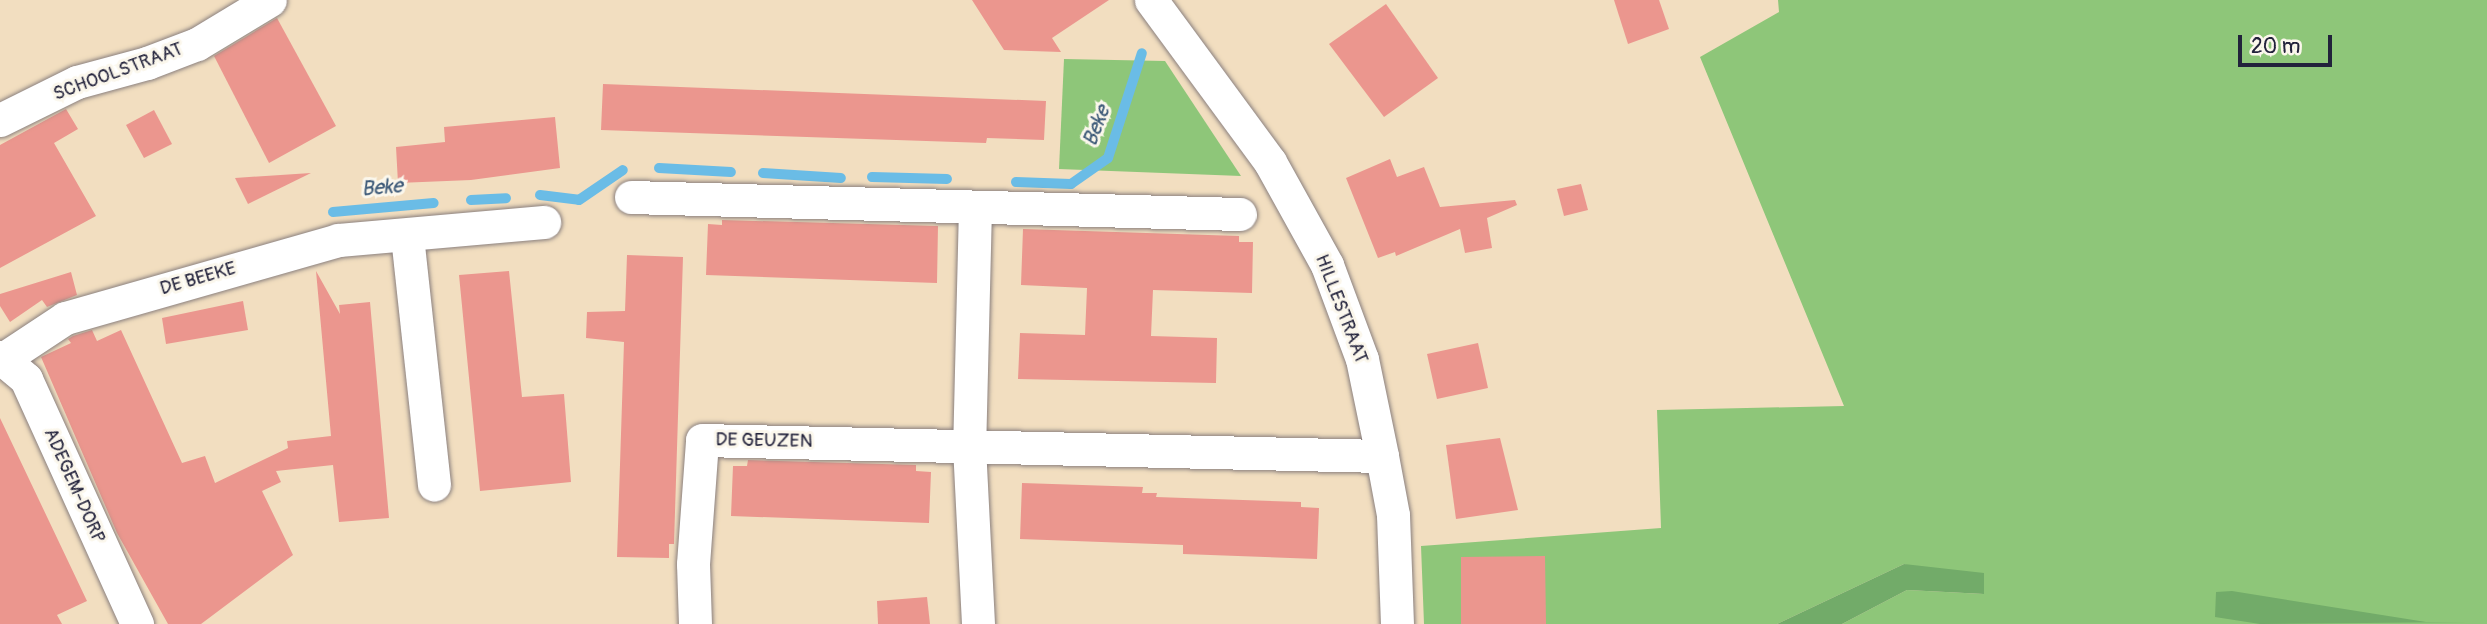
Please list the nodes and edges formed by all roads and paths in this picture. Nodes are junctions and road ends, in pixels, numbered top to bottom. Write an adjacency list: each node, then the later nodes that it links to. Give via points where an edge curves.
1 (270, 0): 3 (street, SCHOOLSTRAAT, via 197,44 77,82)
2 (1151, 0): 11 (street, HILLESTRAAT, via 1270,162 1327,265 1362,359)
3 (0, 120)
4 (631, 197): 5 (street)
5 (975, 207): 6 (street); 10 (street)
6 (1240, 214)
7 (544, 222): 8 (street, DE BEEKE)
8 (407, 236): 9 (street, DE BEEKE, via 338,240 65,318); 12 (street)
9 (1, 358): 13 (street, ADEGEM-DORP, via 26,379)
10 (969, 446): 11 (street, DE GEUZEN); 14 (street, DE GEUZEN, via 702,440 692,564); 15 (street)
11 (1382, 456): 16 (street, HILLESTRAAT, via 1393,515)
12 (434, 485)
13 (126, 620)
14 (695, 624)
15 (978, 624)
16 (1397, 624)

